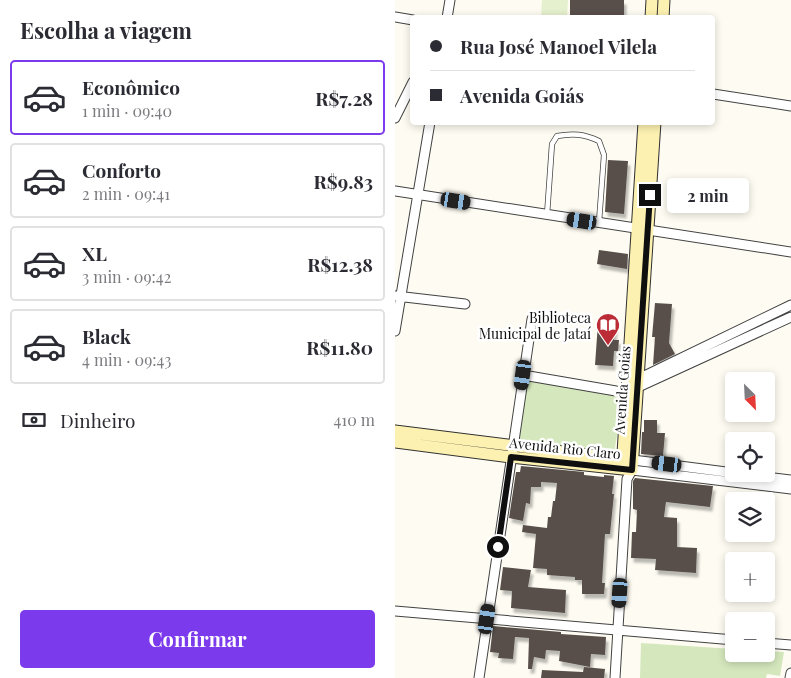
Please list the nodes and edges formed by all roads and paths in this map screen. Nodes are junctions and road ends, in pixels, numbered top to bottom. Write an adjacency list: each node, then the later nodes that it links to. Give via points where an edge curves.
1 (450, 0): 4 (street)
2 (652, 0): 5 (main road)
3 (664, 0): 6 (main road)
4 (448, 15)
5 (651, 15)
6 (663, 15)
7 (395, 17): 8 (street)
8 (410, 20)
9 (410, 88): 12 (street)
10 (715, 94): 11 (street)
11 (791, 106)
12 (395, 118)
13 (430, 125): 17 (street)
14 (644, 125): 20 (main road, Avenida Goiás)
15 (655, 125): 20 (main road, Avenida Goiás)
16 (395, 191): 17 (street)
17 (418, 194): 18 (street); 22 (street)
18 (547, 215): 19 (street); 19 (lane, via 552,144 557,136 588,136 599,141 603,155)
19 (599, 223): 20 (street)
20 (642, 230): 21 (street); 29 (main road, Avenida Goiás)
21 (791, 252)
22 (398, 296): 23 (street); 27 (street)
23 (465, 304)
24 (791, 305): 29 (street)
25 (791, 317): 29 (street)
26 (532, 320): 28 (street)
27 (395, 330)
28 (523, 375): 29 (street); 32 (street)
29 (629, 387): 34 (main road, Avenida Goiás)
30 (395, 431): 32 (main road, Avenida Rio Claro)
31 (395, 442): 32 (main road, Avenida Rio Claro)
32 (512, 451): 34 (main road, Avenida Rio Claro); 43 (street)
33 (684, 467): 34 (street, Avenida Rio Claro); 35 (street, Avenida Rio Claro); 36 (street)
34 (627, 468): 36 (street, Avenida Rio Claro); 44 (street, Avenida Goiás)
35 (725, 472)
36 (683, 476): 37 (street, Avenida Rio Claro)
37 (725, 479)
38 (791, 480): 39 (street, Avenida Rio Claro)
39 (775, 481)
40 (767, 482): 41 (street, Avenida Rio Claro)
41 (791, 490)
42 (395, 611): 43 (street)
43 (487, 619): 44 (street); 49 (street)
44 (617, 631): 45 (street); 50 (street, Avenida Goiás)
45 (725, 639)
46 (775, 644): 47 (street)
47 (791, 645)
48 (791, 673): 51 (street)
49 (479, 678)
50 (615, 678)
51 (790, 678)

